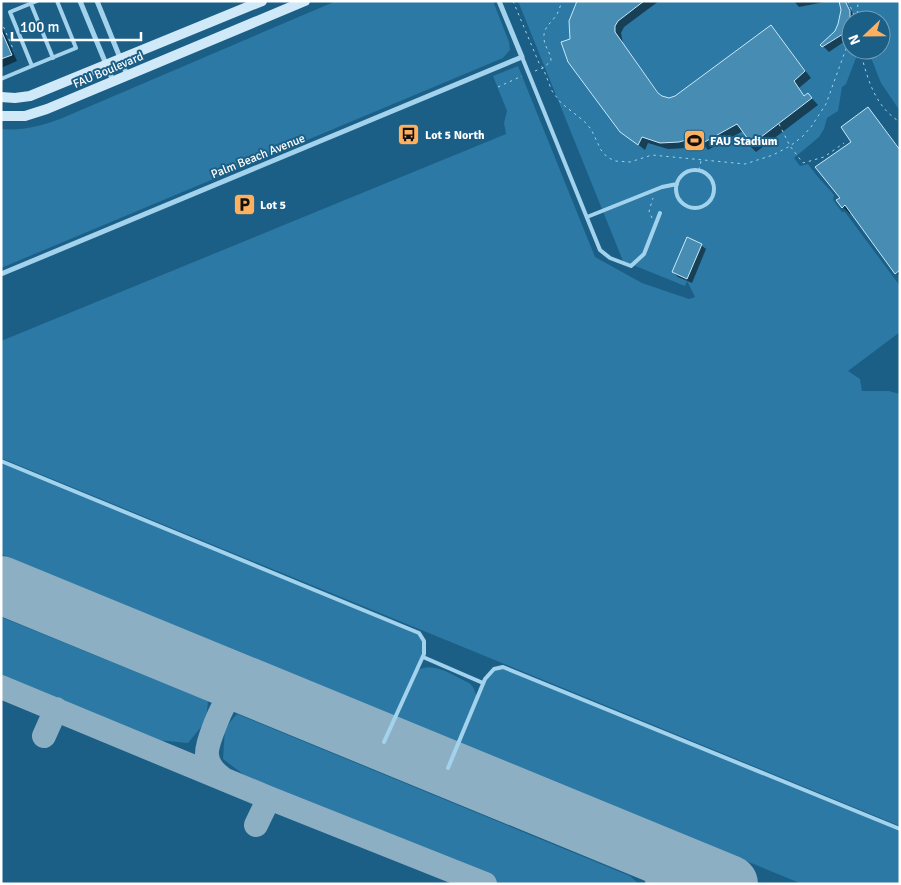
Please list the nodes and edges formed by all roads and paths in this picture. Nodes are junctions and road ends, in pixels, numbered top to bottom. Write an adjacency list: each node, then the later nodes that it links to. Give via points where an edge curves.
1 (37, 1): 10 (lane)
2 (57, 1): 13 (lane, via 76,48)
3 (80, 1): 18 (street)
4 (97, 1): 15 (street)
5 (262, 1): 15 (street, FAU Boulevard)
6 (305, 1): 22 (street, FAU Boulevard)
7 (499, 1): 14 (street)
8 (513, 1): 20 (path)
9 (562, 1): 20 (path, via 557,15 545,30 545,45 551,57)
10 (31, 4): 13 (lane); 19 (lane, via 10,12)
11 (1, 20): 12 (path)
12 (14, 51)
13 (53, 58): 19 (lane)
14 (522, 58): 21 (lane); 39 (street, Palm Beach Avenue)
15 (121, 60): 18 (street, FAU Boulevard); 22 (street)
16 (842, 60): 31 (path, via 826,104 811,127)
17 (863, 60): 28 (path, via 874,95)
18 (107, 65): 24 (street); 26 (street, FAU Boulevard, via 30,96)
19 (32, 66): 23 (lane)
20 (543, 68): 21 (path); 32 (path, via 552,91 591,129 607,157 623,162 652,155)
21 (528, 74): 25 (path); 37 (lane)
22 (127, 75): 24 (street, FAU Boulevard)
23 (1, 79)
24 (114, 81): 27 (street, FAU Boulevard, via 33,114)
25 (498, 87)
26 (1, 97)
27 (1, 116)
28 (900, 122)
29 (779, 124): 31 (path)
30 (844, 143): 31 (path, via 824,157 803,163)
31 (790, 146): 32 (path, via 745,164)
32 (701, 159): 33 (path)
33 (699, 170): 34 (lane, via 686,172); 34 (lane, via 706,172 714,184 715,191 707,204 700,208 684,205 676,192)
34 (677, 184): 35 (lane)
35 (657, 189): 37 (lane); 38 (path, via 649,211)
36 (660, 213): 38 (lane)
37 (587, 217): 38 (lane, via 600,250 610,258 631,266 644,254)
38 (655, 225)
39 (1, 274)
40 (1, 461): 41 (lane, via 414,630 424,641)
41 (423, 657): 42 (lane); 43 (lane)
42 (483, 683): 44 (lane); 45 (lane, via 494,669 509,668)
43 (384, 742)
44 (448, 768)
45 (900, 829)

